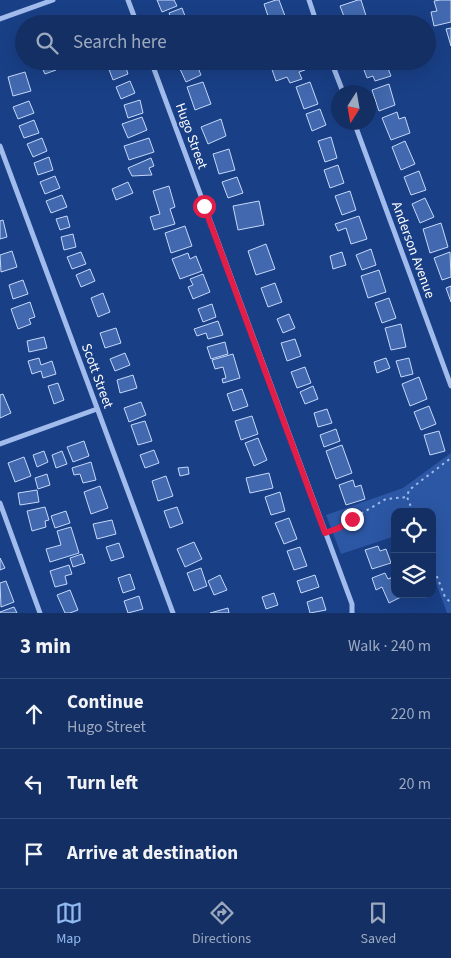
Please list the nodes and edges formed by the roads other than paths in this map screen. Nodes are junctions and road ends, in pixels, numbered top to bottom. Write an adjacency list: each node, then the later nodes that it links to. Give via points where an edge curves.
1 (53, 0): 6 (street)
2 (128, 0): 4 (street)
3 (309, 0): 5 (street)
4 (134, 15)
5 (314, 15)
6 (0, 19)
7 (154, 70): 18 (street, Hugo Street, via 352,604)
8 (334, 70): 9 (street)
9 (340, 85)
10 (357, 130): 12 (street, Anderson Avenue)
11 (0, 146): 13 (street, Scott Street)
12 (451, 386)
13 (97, 409): 14 (street); 17 (street, Scott Street)
14 (0, 444)
15 (0, 503): 16 (street)
16 (40, 613)
17 (173, 613)
18 (352, 613)

